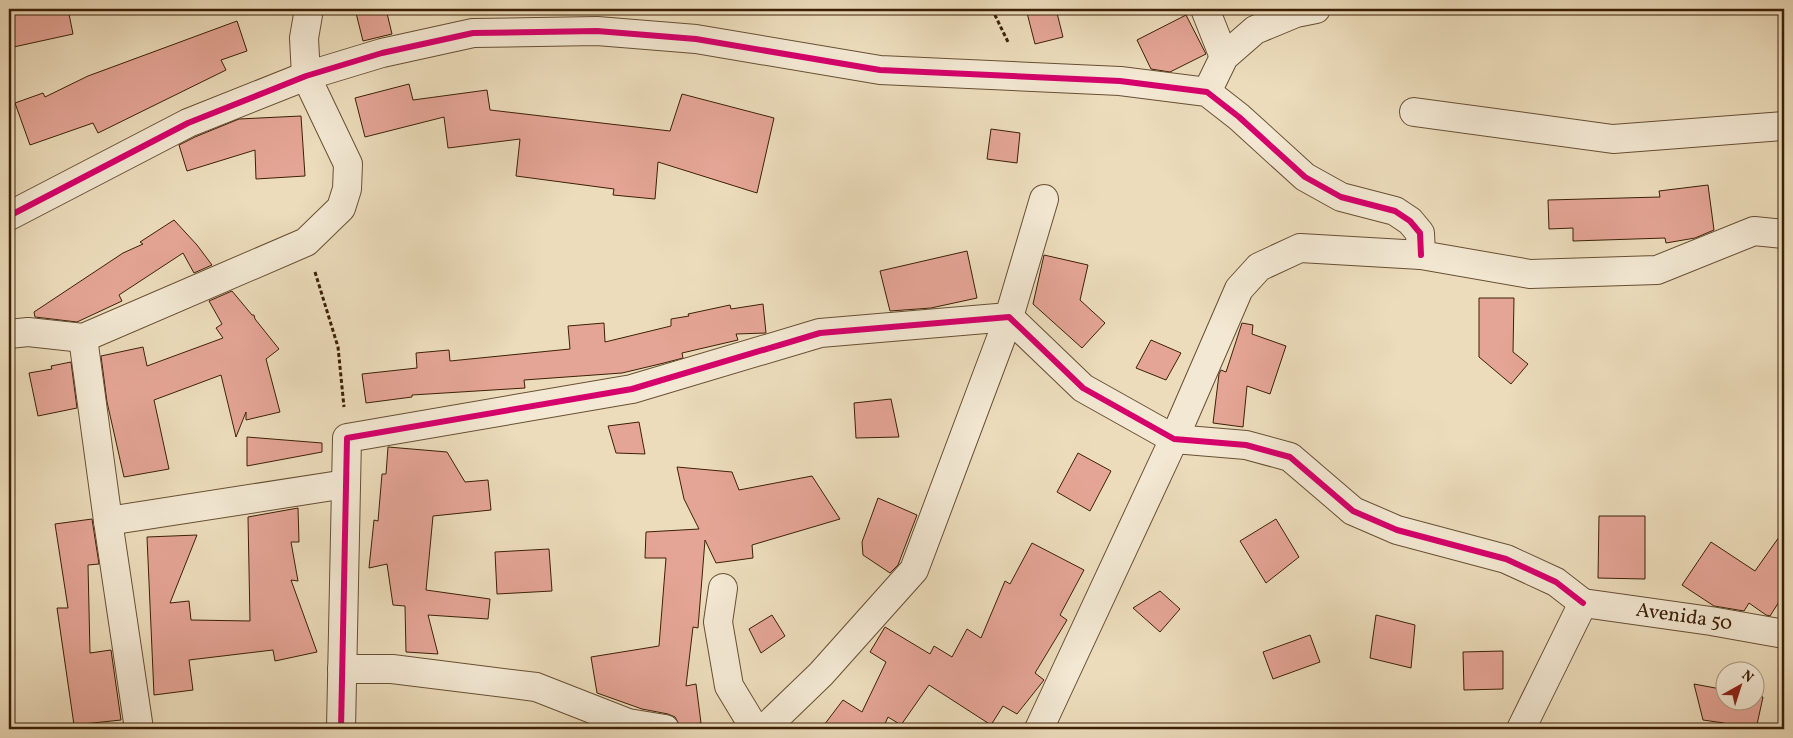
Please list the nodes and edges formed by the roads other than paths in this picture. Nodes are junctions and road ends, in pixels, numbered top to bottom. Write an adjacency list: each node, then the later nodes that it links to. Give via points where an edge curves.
1 (308, 9): 5 (street, via 304,38)
2 (1205, 9): 4 (street)
3 (1316, 9): 4 (street, via 1296,13 1255,30)
4 (1224, 57): 6 (street)
5 (306, 76): 6 (street, via 382,53 473,33 597,31 696,39 880,70 1120,81); 10 (street, via 188,123); 15 (street, via 348,164 347,189 341,208 306,242)
6 (1207, 92): 12 (street, via 1305,177 1341,197 1395,212 1410,221 1420,233)
7 (1414, 112): 8 (street, via 1613,139)
8 (1784, 126)
9 (1044, 199): 13 (street)
10 (9, 216)
11 (1784, 234): 12 (street, via 1754,231 1657,270 1530,274)
12 (1420, 255): 16 (street, via 1300,248 1259,268 1239,289)
13 (1009, 317): 16 (street, via 1083,388); 17 (street, via 820,333 632,389 347,438); 27 (street, via 914,570 821,674)
14 (9, 334): 15 (street, via 28,332)
15 (83, 338): 18 (street)
16 (1174, 439): 20 (street, via 1246,445 1290,457 1353,511 1397,530 1506,559 1556,582); 28 (street)
17 (346, 484): 18 (street); 22 (street)
18 (108, 521): 23 (street)
19 (723, 588): 26 (street, via 718,622 728,686)
20 (1583, 603): 21 (street, Avenida 50); 29 (street)
21 (1784, 634)
22 (342, 669): 24 (street); 25 (street, via 392,669 536,687 628,723)
23 (139, 729)
24 (341, 729)
25 (665, 729)
26 (754, 729)
27 (764, 729)
28 (1039, 729)
29 (1521, 729)

